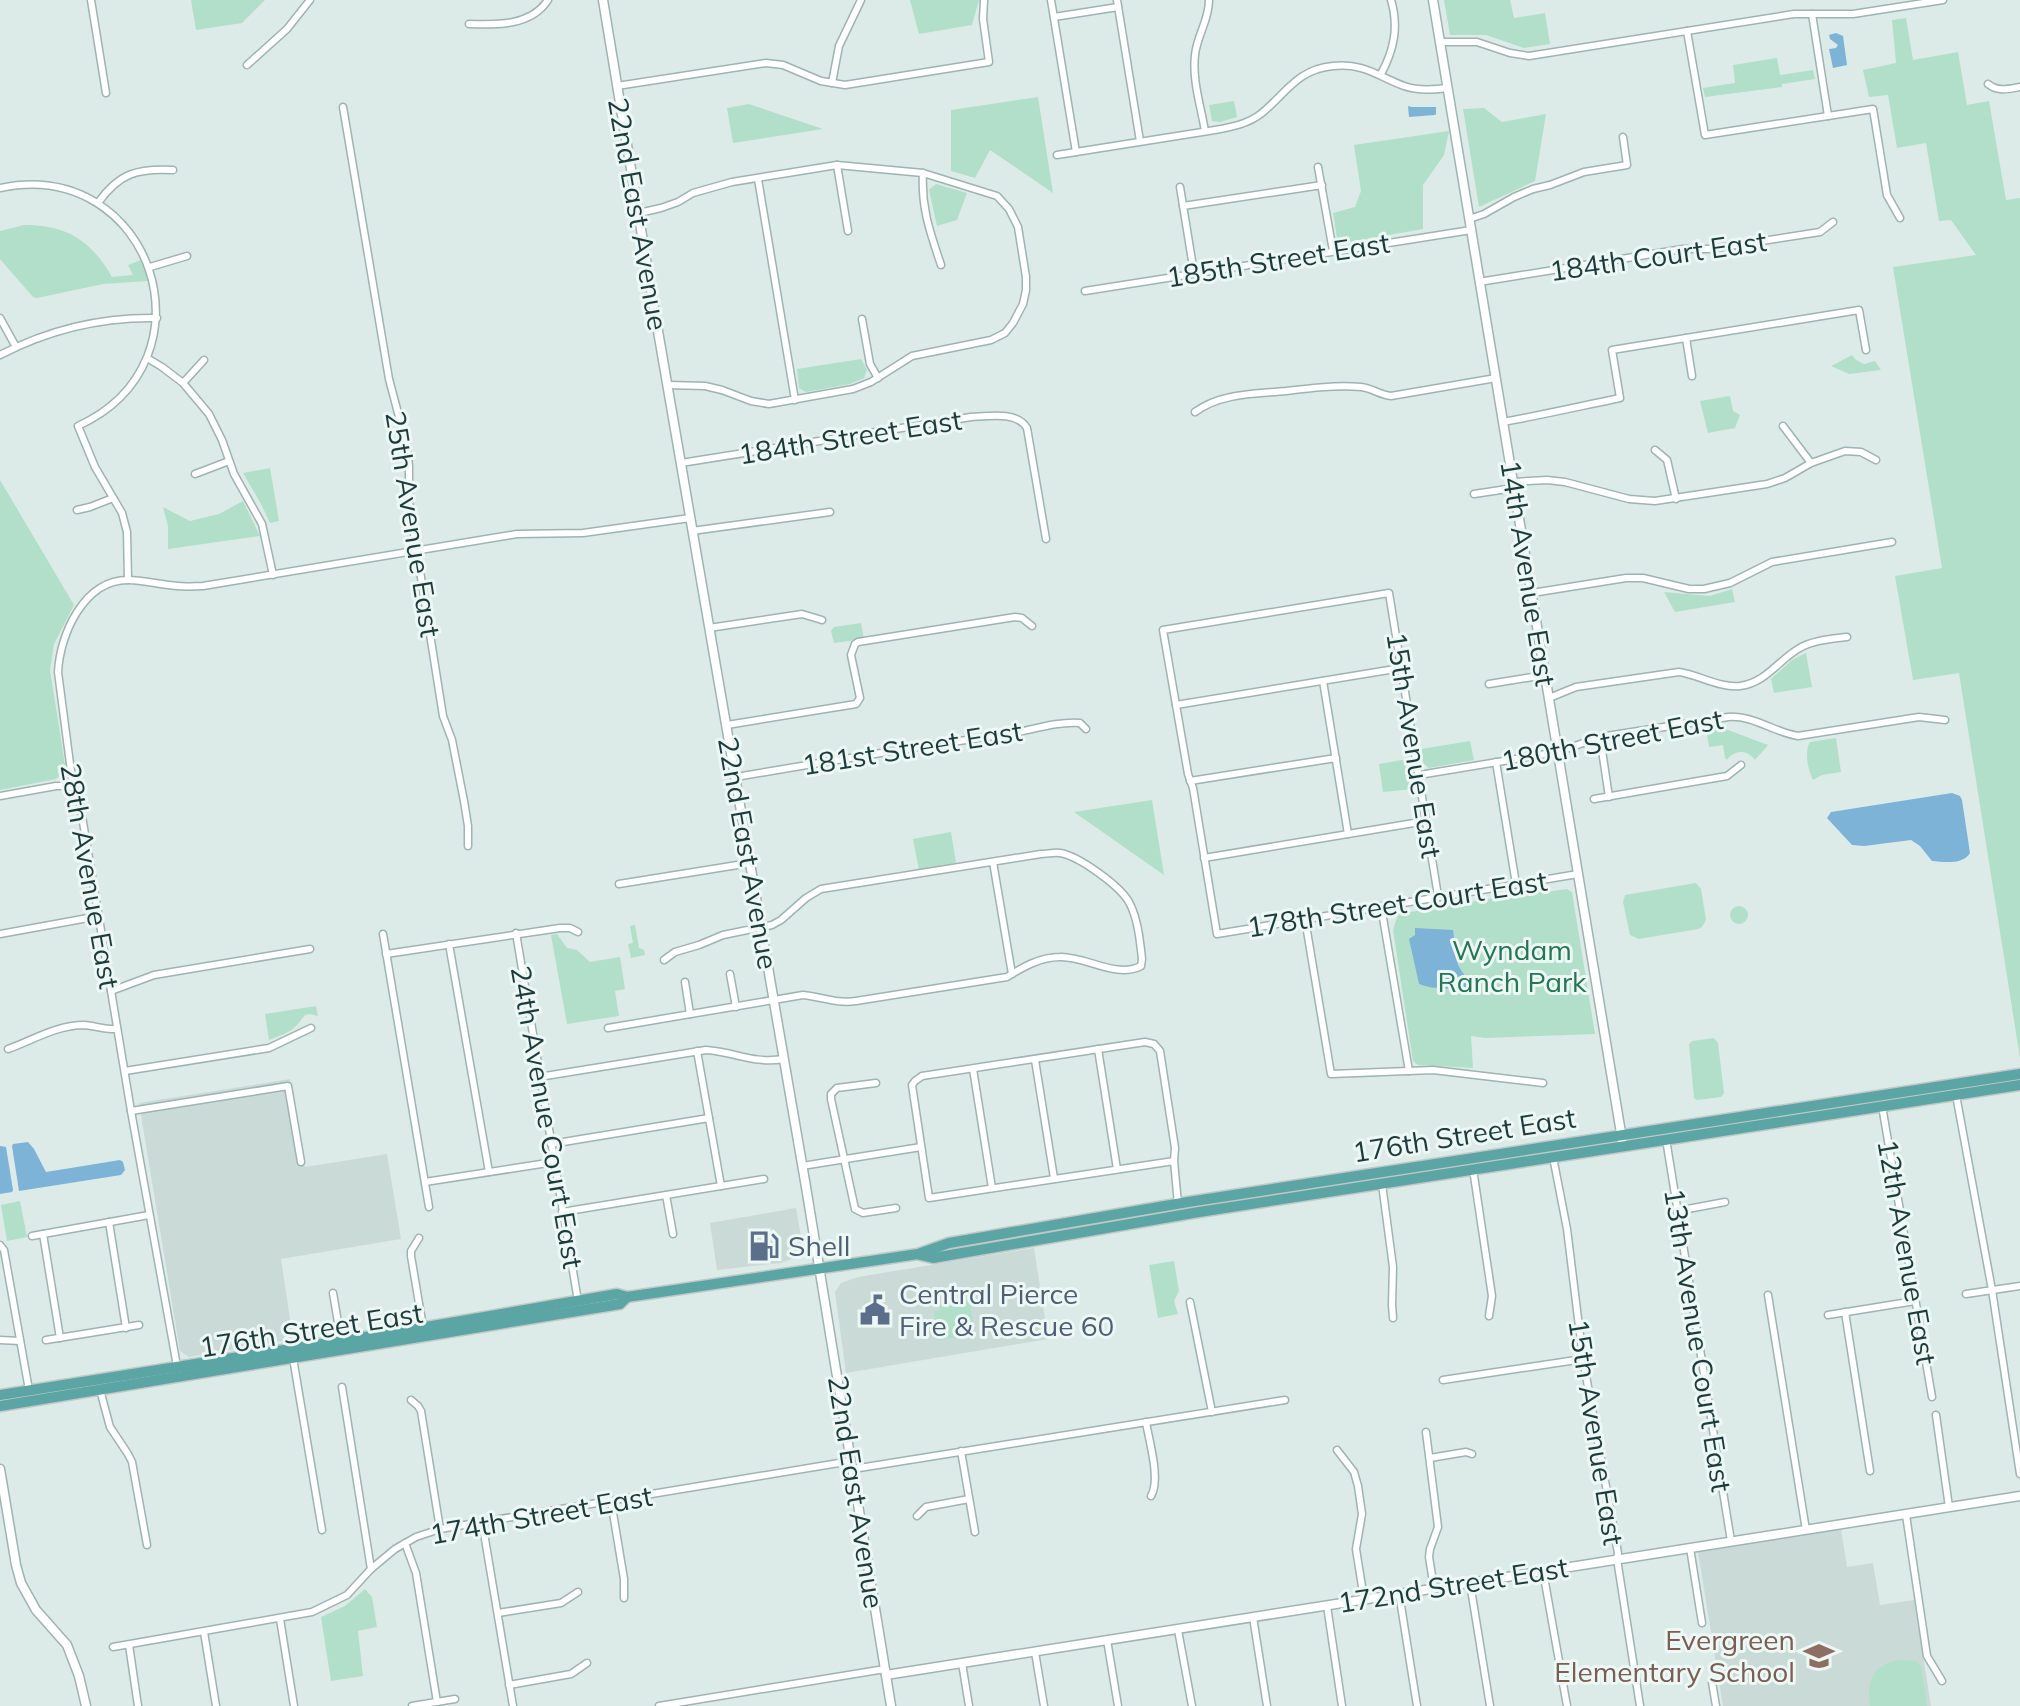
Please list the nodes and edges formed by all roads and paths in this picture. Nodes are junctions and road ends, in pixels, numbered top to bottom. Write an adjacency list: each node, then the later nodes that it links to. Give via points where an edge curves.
1 (91, 0): 26 (street)
2 (310, 0): 19 (street)
3 (548, 0): 16 (street, via 521,21)
4 (603, 0): 23 (street, 22nd East Avenue)
5 (861, 0): 21 (street, via 839,46)
6 (984, 0): 21 (street, via 989,62)
7 (1051, 0): 15 (street)
8 (1209, 0): 29 (street, via 1194,57)
9 (1391, 0): 20 (street, via 1395,35)
10 (1433, 0): 18 (street, 14th Avenue East)
11 (1943, 0): 13 (street)
12 (1118, 3): 15 (street); 31 (street)
13 (1893, 4): 14 (street, via 1853,14)
14 (1812, 14): 17 (street); 28 (street)
15 (1054, 17): 32 (street)
16 (469, 24)
17 (1687, 31): 18 (street, via 1529,56 1477,42); 28 (street, via 1705,135)
18 (1440, 42): 25 (street, 14th Avenue East)
19 (247, 65)
20 (1381, 74): 25 (street, via 1412,88); 29 (street, via 1347,65 1317,69 1299,77 1249,121)
21 (832, 83): 23 (street, via 766,63)
22 (1988, 84): 24 (street)
23 (617, 86): 44 (street, 22nd East Avenue)
24 (2020, 87)
25 (1447, 88): 46 (street, 14th Avenue East)
26 (106, 93)
27 (343, 107): 91 (street, 25th Avenue East, via 389,379 407,447)
28 (1828, 116): 45 (street, via 1873,109 1887,195)
29 (1205, 131): 31 (street)
30 (1623, 137): 46 (street, via 1627,165 1533,189)
31 (1140, 141): 32 (street)
32 (1076, 152): 33 (street)
33 (1057, 155)
34 (837, 165): 37 (street); 38 (street); 49 (street)
35 (1318, 167): 39 (street)
36 (173, 170): 42 (street, via 127,175)
37 (923, 173): 52 (street, via 925,214); 67 (street, via 997,196 1009,209 1018,227 1023,304 1005,333 912,356)
38 (758, 179): 44 (street, via 706,189); 71 (street)
39 (1322, 185): 43 (street); 50 (street)
40 (1180, 187): 43 (street)
41 (0, 188): 42 (street, via 51,186)
42 (98, 203): 53 (street, via 131,233)
43 (1183, 206): 54 (street)
44 (639, 213): 70 (street, 22nd East Avenue)
45 (1900, 218)
46 (1469, 219): 48 (street, 14th Avenue East)
47 (1833, 222): 55 (street, 184th Court East, via 1820,232)
48 (1471, 230): 50 (street, 185th Street East); 55 (street, 14th Avenue East)
49 (848, 231)
50 (1333, 251): 54 (street, 185th Street East)
51 (187, 256): 53 (street)
52 (941, 265)
53 (150, 267): 58 (street)
54 (1194, 273): 56 (street, 185th Street East)
55 (1479, 282): 68 (street, 14th Avenue East)
56 (1085, 291)
57 (0, 318): 61 (street)
58 (157, 318): 61 (street, via 92,322); 64 (street)
59 (862, 319): 67 (street, via 870,364)
60 (1686, 338): 62 (street, via 1859,310); 66 (street); 73 (street, via 1612,350 1620,398)
61 (16, 347): 63 (street)
62 (1866, 350)
63 (0, 355)
64 (147, 358): 69 (street); 83 (street, via 123,395 78,426)
65 (204, 360): 69 (street)
66 (1692, 376)
67 (878, 378): 71 (street, via 853,389)
68 (1496, 378): 72 (street, via 1391,396 1365,387 1333,386 1241,395); 73 (street, 14th Avenue East)
69 (183, 383): 77 (street, via 209,414)
70 (668, 385): 71 (street, via 705,386 759,403); 78 (street, 22nd East Avenue)
71 (795, 400)
72 (1195, 412)
73 (1503, 422): 81 (street, 14th Avenue East)
74 (1783, 426): 79 (street)
75 (1655, 450): 84 (street, via 1667,460)
76 (1876, 460): 79 (street, via 1854,450)
77 (229, 461): 80 (street); 92 (street, via 262,524)
78 (681, 463): 87 (street, 22nd East Avenue); 89 (street, 184th Street East, via 971,417 1009,417 1026,424)
79 (1811, 463): 84 (street, via 1767,484)
80 (195, 474)
81 (1514, 485): 82 (street); 84 (street, via 1547,480 1629,499); 94 (street, 14th Avenue East)
82 (1474, 494)
83 (113, 498): 85 (street); 93 (street, via 127,532)
84 (1676, 499)
85 (77, 510)
86 (830, 512): 88 (street)
87 (690, 518): 88 (street, 22nd East Avenue); 91 (street, via 583,533 517,534)
88 (692, 531): 97 (street, 22nd East Avenue)
89 (1046, 539)
90 (1892, 542): 94 (street, via 1772,562 1730,583 1704,589 1626,578)
91 (417, 551): 92 (street); 122 (street, 25th Avenue East)
92 (273, 575): 93 (street, via 181,587)
93 (128, 580): 116 (street, 28th Avenue East, via 88,597 63,643 58,672 72,779)
94 (1532, 593): 100 (street, 14th Avenue East)
95 (822, 620): 97 (street, via 802,614)
96 (1032, 626): 106 (street, via 1015,617 858,642 851,655 860,698 856,704)
97 (709, 628): 106 (street, 22nd East Avenue)
98 (1847, 637): 103 (street, via 1801,647 1750,684 1729,686 1679,672 1576,687)
99 (1401, 668): 101 (street); 104 (street, 15th Avenue East, via 1389,593 1163,630); 113 (street, 15th Avenue East)
100 (1545, 675): 102 (street); 103 (street, 14th Avenue East)
101 (1323, 681): 104 (street); 110 (street)
102 (1489, 684)
103 (1549, 698): 109 (street, 14th Avenue East)
104 (1176, 705): 115 (street)
105 (1945, 720): 108 (street, 180th Street East, via 1919,717 1798,736 1737,716)
106 (727, 725): 114 (street, 22nd East Avenue)
107 (1086, 729): 114 (street, 181st Street East, via 1068,723)
108 (1600, 737): 109 (street, 180th Street East); 118 (street)
109 (1558, 752): 111 (street, 180th Street East); 126 (street, 14th Avenue East)
110 (1336, 758): 115 (street); 121 (street)
111 (1496, 762): 113 (street, 180th Street East); 128 (street)
112 (1741, 765): 118 (street, via 1727,776)
113 (1419, 775): 120 (street, 15th Avenue East)
114 (736, 777): 125 (street, 22nd East Avenue)
115 (1190, 781): 123 (street)
116 (68, 786): 117 (street); 131 (street, 28th Avenue East, via 79,798)
117 (0, 796)
118 (1609, 797): 119 (street)
119 (1594, 799)
120 (1426, 821): 121 (street); 129 (street, 15th Avenue East)
121 (1348, 834): 123 (street)
122 (468, 846)
123 (1204, 858): 132 (street, 178th Street Court East, via 1217,934)
124 (993, 862): 133 (street, via 821,889 781,920); 143 (street); 143 (street, via 1060,853 1076,859 1120,890 1136,919 1141,951 1137,968 1060,957)
125 (750, 863): 127 (street); 133 (street, 22nd East Avenue)
126 (1578, 874): 128 (street, 178th Street Court East); 171 (street, 14th Avenue East)
127 (619, 884)
128 (1516, 884): 129 (street, 178th Street Court East)
129 (1438, 896): 130 (street, 178th Street Court East)
130 (1381, 906): 132 (street, 178th Street Court East); 159 (street)
131 (99, 916): 136 (street); 145 (street, 28th Avenue East)
132 (1305, 919): 159 (street, via 1331,1074)
133 (761, 927): 141 (street, via 723,935); 146 (street, 22nd East Avenue)
134 (578, 932): 135 (street, via 560,928)
135 (516, 933): 138 (street); 161 (street, 24th Avenue Court East)
136 (0, 934)
137 (383, 934): 140 (street)
138 (449, 944): 140 (street); 183 (street)
139 (310, 949): 145 (street, via 154,975)
140 (386, 954): 186 (street)
141 (664, 960)
142 (730, 974): 147 (street)
143 (1012, 974): 146 (street, via 841,1003 803,995)
144 (685, 982): 148 (street)
145 (111, 991): 151 (street, 28th Avenue East)
146 (774, 1001): 147 (street); 155 (street, 22nd East Avenue)
147 (736, 1007): 148 (street)
148 (690, 1014): 150 (street)
149 (311, 1028): 158 (street, via 269,1048)
150 (608, 1028)
151 (117, 1029): 152 (street, via 83,1025); 158 (street, 28th Avenue East)
152 (8, 1049)
153 (1098, 1049): 156 (street); 176 (street, via 1145,1042 1160,1051); 180 (street)
154 (697, 1051): 155 (street, via 758,1061); 161 (street); 169 (street)
155 (784, 1059): 179 (street, 22nd East Avenue)
156 (1035, 1060): 157 (street); 184 (street)
157 (973, 1069): 173 (street, via 915,1081); 189 (street)
158 (125, 1071): 167 (street, 28th Avenue East)
159 (1409, 1071): 163 (street)
160 (2016, 1074): 165 (main road); 168 (main road, 176th Street East)
161 (539, 1077): 172 (street, 24th Avenue Court East)
162 (876, 1083): 175 (street, via 833,1092)
163 (1543, 1083)
164 (2020, 1085): 165 (main road, 176th Street East)
165 (1956, 1095): 166 (main road, 176th Street East); 210 (street)
166 (1882, 1106): 170 (main road, 176th Street East); 216 (street, 12th Avenue East)
167 (131, 1111): 177 (street, via 288,1086); 199 (street, 28th Avenue East)
168 (1745, 1116): 170 (main road, via 1672,1133); 171 (main road, 176th Street East)
169 (709, 1118): 172 (street); 188 (street)
170 (1666, 1139): 171 (main road, 176th Street East); 196 (street, 13th Avenue Court East)
171 (1622, 1140): 174 (main road, 176th Street East); 182 (main road, 176th Street East)
172 (551, 1144): 178 (street, 24th Avenue Court East)
173 (921, 1147): 175 (street); 189 (street, via 929,1198)
174 (1553, 1157): 181 (main road, 176th Street East); 232 (street, 15th Avenue East)
175 (845, 1160): 179 (street); 195 (street, via 855,1209 863,1213)
176 (1174, 1161): 180 (street); 193 (street)
177 (301, 1162)
178 (554, 1162): 183 (street); 197 (street, 24th Avenue Court East)
179 (802, 1166): 208 (street, 22nd East Avenue)
180 (1117, 1169): 184 (street)
181 (1473, 1169): 182 (main road, 176th Street East); 220 (street, via 1492,1296)
182 (1422, 1171): 187 (main road, 176th Street East); 190 (main road, 176th Street East)
183 (489, 1172): 186 (street)
184 (1054, 1178): 189 (street)
185 (764, 1179): 188 (street)
186 (425, 1182): 194 (street)
187 (1382, 1184): 198 (main road, 176th Street East); 221 (street, via 1393,1267)
188 (721, 1186): 191 (street)
189 (992, 1188)
190 (1254, 1192): 193 (main road, 176th Street East); 198 (main road)
191 (666, 1195): 197 (street); 203 (street)
192 (1725, 1202): 196 (street)
193 (1178, 1204): 201 (main road, via 1173,1211); 207 (main road, 176th Street East, via 949,1243)
194 (429, 1207)
195 (896, 1208)
196 (1677, 1211): 268 (street, 13th Avenue Court East)
197 (562, 1212): 215 (street, 24th Avenue Court East)
198 (1199, 1212): 201 (main road, 176th Street East)
199 (149, 1215): 200 (street); 233 (street, 28th Avenue East)
200 (109, 1222): 202 (street); 224 (street)
201 (1126, 1225): 207 (main road, 176th Street East, via 933,1258)
202 (43, 1234): 204 (street); 225 (street)
203 (673, 1234)
204 (32, 1236)
205 (419, 1238): 223 (street, via 411,1256)
206 (2, 1247): 229 (street)
207 (918, 1254): 208 (main road, 176th Street East)
208 (819, 1270): 214 (main road, 176th Street East); 252 (street, 22nd East Avenue)
209 (2020, 1286): 210 (street)
210 (1992, 1290): 212 (street); 255 (street)
211 (333, 1293): 228 (street)
212 (1966, 1294)
213 (1768, 1295): 266 (street)
214 (627, 1297): 215 (main road, 176th Street East); 230 (main road, 176th Street East, via 620,1304)
215 (578, 1301): 223 (main road, 176th Street East)
216 (1915, 1301): 218 (street); 240 (street, 12th Avenue East)
217 (1190, 1302): 244 (street)
218 (1845, 1312): 219 (street); 254 (street)
219 (1828, 1315)
220 (1489, 1316)
221 (1393, 1318)
222 (139, 1325): 224 (street)
223 (429, 1326): 228 (main road, 176th Street East); 230 (main road, via 432,1330 386,1337)
224 (126, 1328): 225 (street)
225 (60, 1338): 227 (street)
226 (0, 1340): 229 (street)
227 (46, 1340)
228 (341, 1340): 233 (main road, 176th Street East)
229 (20, 1341): 237 (street)
230 (382, 1343): 231 (main road, 176th Street East)
231 (293, 1358): 235 (main road, 176th Street East); 265 (street)
232 (1583, 1359): 234 (street); 272 (street, 15th Avenue East)
233 (177, 1366): 235 (main road, via 174,1372 139,1378); 237 (main road, 176th Street East)
234 (1443, 1380)
235 (133, 1384): 238 (main road, 176th Street East)
236 (342, 1387): 273 (street)
237 (29, 1390): 239 (main road, 176th Street East)
238 (100, 1390): 243 (main road, 176th Street East); 270 (street, via 110,1427 132,1462)
239 (0, 1395)
240 (1932, 1397)
241 (411, 1400): 264 (street, via 421,1411)
242 (1285, 1400): 244 (street, 174th Street East)
243 (0, 1406)
244 (1212, 1412): 246 (street, 174th Street East)
245 (1936, 1415): 260 (street)
246 (1146, 1422): 249 (street, 174th Street East); 256 (street, via 1156,1482)
247 (1426, 1432): 251 (street)
248 (1337, 1450): 280 (street, via 1358,1486 1362,1514 1356,1549)
249 (961, 1451): 252 (street, 174th Street East); 258 (street)
250 (1472, 1454): 251 (street)
251 (1430, 1458): 276 (street, via 1438,1527 1429,1557)
252 (852, 1465): 259 (street, 174th Street East); 294 (street, 22nd East Avenue)
253 (0, 1469): 300 (street, via 21,1583 36,1610 67,1645)
254 (1870, 1471)
255 (2020, 1474)
256 (1151, 1496)
257 (2020, 1496): 260 (street, 172nd Street East)
258 (969, 1499): 262 (street, via 926,1507); 267 (street)
259 (611, 1501): 263 (street, 174th Street East); 279 (street)
260 (1949, 1507): 261 (street, 172nd Street East)
261 (1906, 1515): 266 (street, 172nd Street East); 295 (street, via 1927,1656)
262 (917, 1516)
263 (482, 1521): 264 (street, 174th Street East); 282 (street)
264 (440, 1529): 269 (street, 174th Street East)
265 (322, 1530)
266 (1806, 1530): 268 (street, 172nd Street East)
267 (975, 1532)
268 (1731, 1541): 271 (street, 172nd Street East)
269 (405, 1543): 273 (street, 174th Street East); 299 (street, via 416,1573)
270 (147, 1545)
271 (1690, 1548): 272 (street, 172nd Street East); 285 (street)
272 (1617, 1559): 274 (street, 172nd Street East); 317 (street, 15th Avenue East)
273 (371, 1569): 284 (street, 174th Street East, via 333,1603)
274 (1543, 1571): 275 (street, 172nd Street East); 316 (street)
275 (1470, 1583): 276 (street, 172nd Street East); 315 (street)
276 (1434, 1588): 278 (street, 172nd Street East)
277 (578, 1592): 282 (street, via 561,1603)
278 (1399, 1593): 280 (street, 172nd Street East); 314 (street)
279 (624, 1598)
280 (1364, 1599): 281 (street, 172nd Street East)
281 (1327, 1606): 283 (street, 172nd Street East); 313 (street)
282 (498, 1613): 297 (street)
283 (1253, 1617): 286 (street, 172nd Street East); 312 (street)
284 (280, 1619): 287 (street, 174th Street East); 303 (street)
285 (1702, 1623)
286 (1178, 1630): 288 (street, 172nd Street East); 311 (street)
287 (204, 1632): 289 (street, 174th Street East); 302 (street)
288 (1107, 1640): 291 (street, 172nd Street East); 310 (street)
289 (129, 1645): 290 (street, 174th Street East); 301 (street)
290 (113, 1647)
291 (1035, 1652): 293 (street, 172nd Street East); 309 (street)
292 (587, 1663): 297 (street, via 571,1674)
293 (962, 1663): 294 (street, 172nd Street East); 308 (street)
294 (886, 1672): 306 (street, 172nd Street East); 307 (street, 22nd East Avenue)
295 (1942, 1681)
296 (1712, 1682): 318 (street)
297 (509, 1685): 305 (street)
298 (455, 1699): 299 (street)
299 (437, 1702): 304 (street)
300 (86, 1706)
301 (138, 1706)
302 (216, 1706)
303 (294, 1706)
304 (412, 1706)
305 (513, 1706)
306 (659, 1706)
307 (891, 1706)
308 (969, 1706)
309 (1044, 1706)
310 (1118, 1706)
311 (1192, 1706)
312 (1267, 1706)
313 (1342, 1706)
314 (1417, 1706)
315 (1490, 1706)
316 (1567, 1706)
317 (1640, 1706)
318 (1716, 1706)

